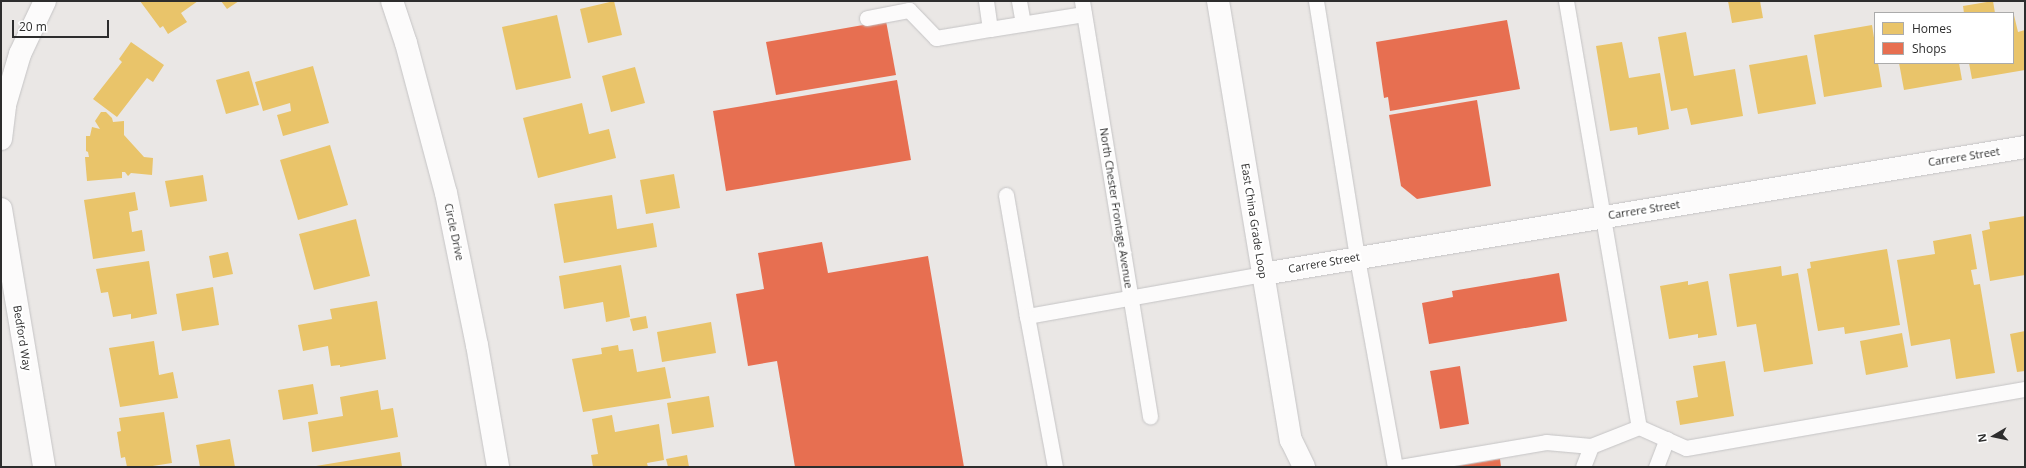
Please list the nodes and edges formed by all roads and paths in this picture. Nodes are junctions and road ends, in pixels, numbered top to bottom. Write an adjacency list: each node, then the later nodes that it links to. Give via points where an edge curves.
1 (45, 1): 12 (street, via 20,54 5,105)
2 (392, 1): 28 (street, Circle Drive, via 406,43 446,193 477,345)
3 (986, 1): 11 (lane)
4 (1019, 1): 10 (lane)
5 (1218, 1): 18 (street, East China Grade Loop)
6 (1316, 1): 17 (lane)
7 (1566, 1): 16 (lane)
8 (1083, 7): 10 (lane); 19 (lane, North Chester Frontage Avenue)
9 (867, 18): 11 (lane, via 909,10 936,38)
10 (1023, 24): 11 (lane)
11 (990, 29)
12 (1, 139)
13 (2025, 147): 16 (street, Carrere Street)
14 (1006, 195): 20 (lane)
15 (1, 209): 27 (street, Bedford Way)
16 (1602, 218): 17 (street, Carrere Street); 23 (lane)
17 (1357, 258): 18 (street, Carrere Street); 32 (lane)
18 (1263, 274): 19 (lane); 24 (street, East China Grade Loop)
19 (1131, 299): 20 (lane); 22 (lane, North Chester Frontage Avenue)
20 (1028, 316): 29 (lane)
21 (2025, 389): 25 (lane, via 1686,448)
22 (1150, 416)
23 (1639, 427): 25 (lane); 26 (lane)
24 (1291, 440): 30 (street, East China Grade Loop); 31 (street, East China Grade Loop)
25 (1667, 440): 35 (lane)
26 (1591, 446): 33 (lane, via 1546,442); 34 (lane)
27 (44, 467)
28 (498, 467)
29 (1055, 467)
30 (1287, 467)
31 (1304, 467)
32 (1395, 467)
33 (1400, 467)
34 (1583, 467)
35 (1656, 467)

